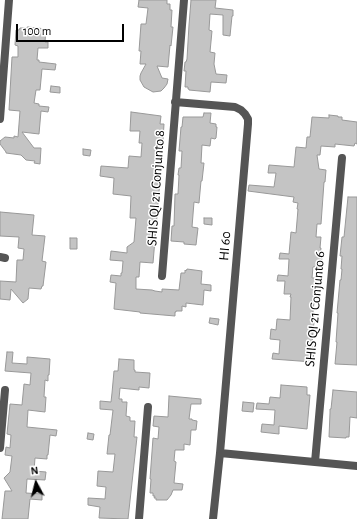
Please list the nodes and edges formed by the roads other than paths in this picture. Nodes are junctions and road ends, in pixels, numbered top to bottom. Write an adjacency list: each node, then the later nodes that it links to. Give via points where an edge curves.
1 (9, 0): 3 (street)
2 (184, 0): 4 (street, SHIS QI 21 Conjunto 8)
3 (4, 14): 5 (street)
4 (175, 102): 7 (street, SHIS QI 21 Conjunto 8); 11 (street, HI 60, via 235,107 248,118)
5 (0, 119)
6 (342, 158): 12 (street, SHIS QI 21 Conjunto 6)
7 (162, 276)
8 (5, 390): 10 (street)
9 (148, 407): 14 (street)
10 (0, 448)
11 (220, 453): 12 (street); 15 (street, HI 60)
12 (315, 462): 13 (street)
13 (357, 466)
14 (140, 519)
15 (213, 519)

